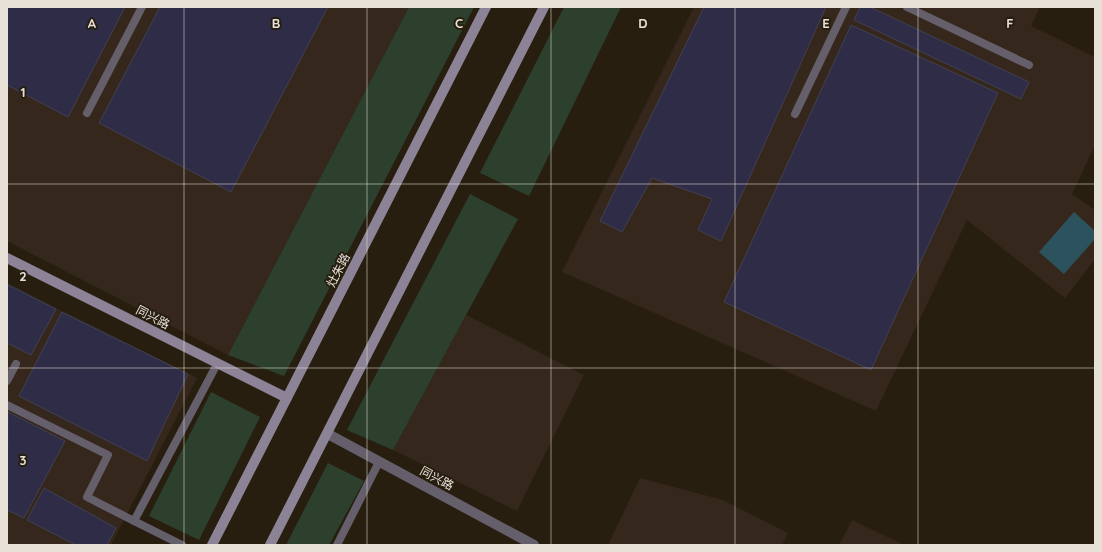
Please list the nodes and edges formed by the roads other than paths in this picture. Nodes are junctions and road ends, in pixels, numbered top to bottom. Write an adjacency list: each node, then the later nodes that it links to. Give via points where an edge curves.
1 (142, 7): 7 (lane)
2 (486, 7): 13 (main road, 灶朱路)
3 (544, 7): 15 (main road)
4 (846, 7): 8 (lane)
5 (907, 7): 6 (lane)
6 (1029, 65)
7 (87, 113)
8 (795, 114)
9 (7, 258): 11 (main road, 同兴路)
10 (16, 364): 12 (lane)
11 (217, 364): 13 (main road, 同兴路); 17 (lane)
12 (7, 381)
13 (287, 398): 19 (main road, 灶朱路)
14 (7, 405): 17 (lane, via 108,455 87,497)
15 (328, 434): 16 (street, 同兴路); 20 (main road)
16 (379, 462): 21 (lane); 22 (street, 同兴路)
17 (134, 521): 18 (lane)
18 (182, 545)
19 (212, 545)
20 (270, 545)
21 (337, 545)
22 (534, 545)

